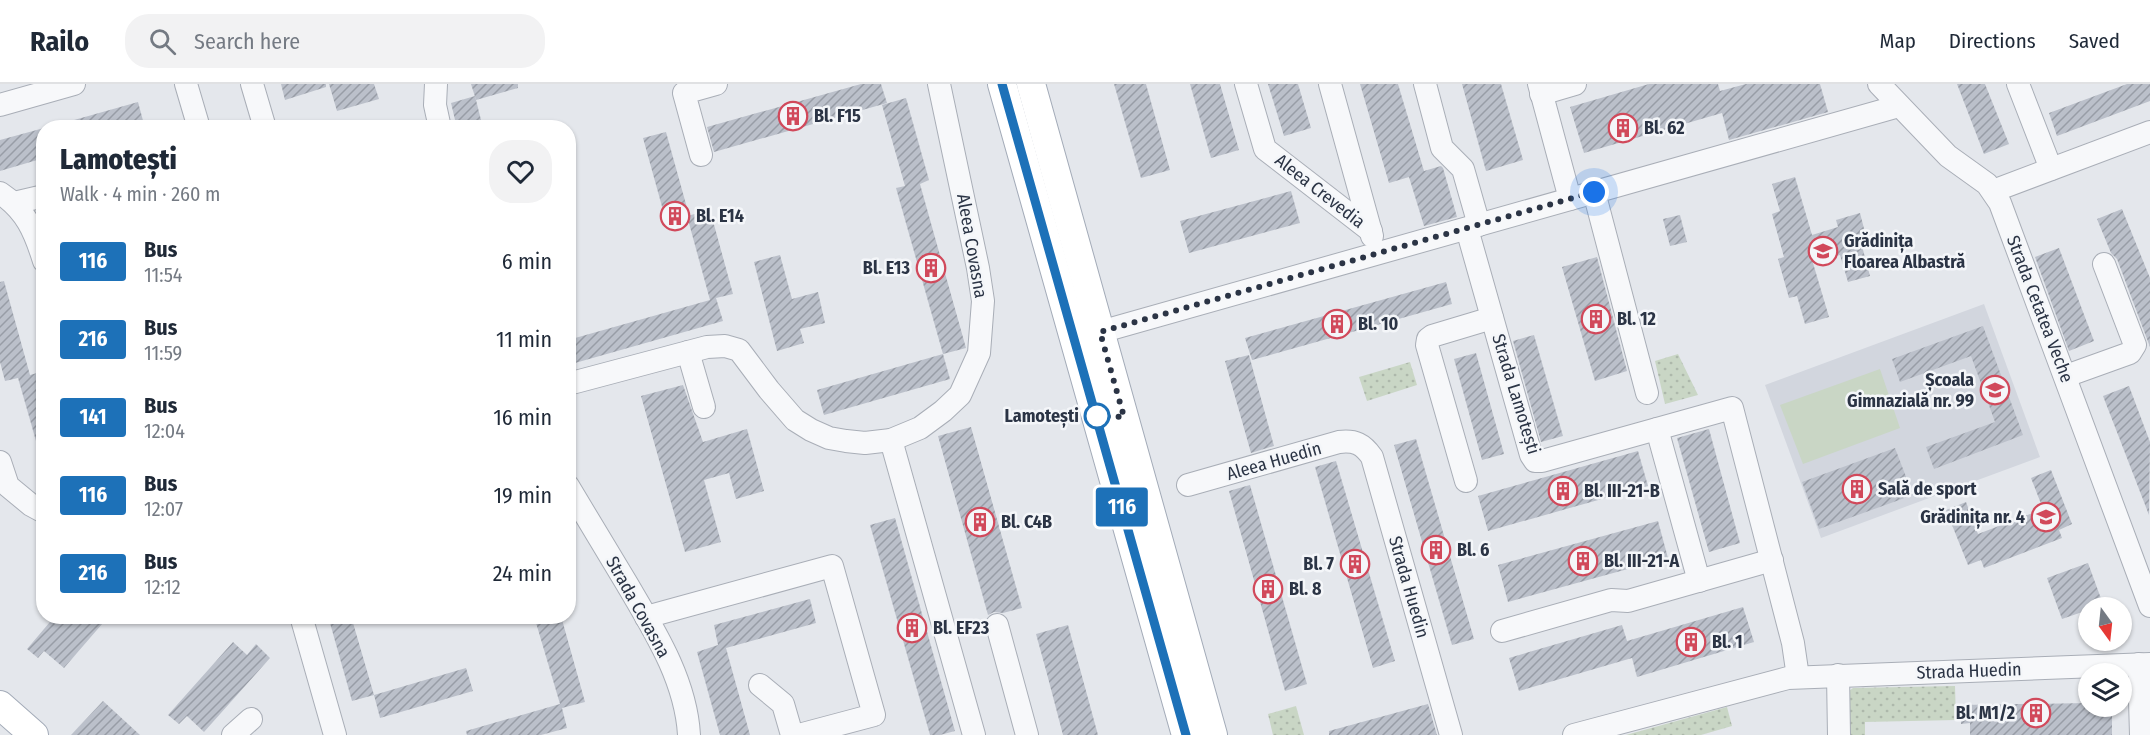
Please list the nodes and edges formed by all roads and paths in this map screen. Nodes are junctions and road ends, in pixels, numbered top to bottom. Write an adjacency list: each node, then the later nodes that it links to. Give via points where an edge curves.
1 (74, 84): 17 (street)
2 (186, 84): 19 (street)
3 (252, 84): 20 (street)
4 (436, 84): 21 (street)
5 (716, 84): 15 (street)
6 (939, 84): 43 (street, Aleea Covasna, via 978,268 983,301 980,343 960,395 920,428)
7 (1002, 84): 72 (main road)
8 (1031, 84): 36 (main road)
9 (1246, 84): 31 (street, Aleea Crevedia, via 1265,149)
10 (1330, 84): 31 (street)
11 (1425, 84): 30 (street, Strada Lamotești, via 1442,148 1463,169)
12 (1575, 84): 16 (street)
13 (1879, 84): 18 (street, Strada Cetatea Veche)
14 (2018, 84): 24 (street)
15 (680, 88): 23 (street)
16 (1540, 89): 29 (street)
17 (0, 105)
18 (1899, 106): 25 (street, Strada Cetatea Veche, via 1948,156); 26 (street)
19 (197, 120)
20 (263, 120)
21 (438, 120)
22 (2150, 132): 24 (street)
23 (701, 155)
24 (2050, 169): 25 (street)
25 (1993, 190): 38 (street, Strada Cetatea Veche)
26 (1594, 192): 29 (street); 40 (street)
27 (36, 196): 28 (street)
28 (7, 198): 32 (street)
29 (1570, 199): 30 (street)
30 (1473, 227): 33 (street); 35 (street, Strada Lamotești)
31 (1371, 231): 33 (street)
32 (36, 238)
33 (1377, 254): 36 (street)
34 (2104, 264): 38 (street, via 2134,345 2130,353)
35 (1492, 318): 42 (street, Strada Lamotești, via 1535,461); 46 (street, via 1432,336 1427,345)
36 (1100, 332): 73 (main road)
37 (688, 352): 39 (street, Aleea Covasna); 41 (street); 43 (street, Aleea Covasna, via 725,346 739,351 795,420 811,430 846,441)
38 (2066, 376): 51 (street, Strada Cetatea Veche)
39 (576, 382)
40 (1647, 393)
41 (704, 407)
42 (1657, 429): 50 (street, via 1732,408); 52 (street)
43 (891, 440): 70 (street)
44 (1360, 444): 47 (street, Aleea Huedin, via 1339,442); 74 (street, Strada Huedin, via 1372,457)
45 (0, 462): 49 (street, via 8,486)
46 (1466, 481)
47 (1188, 485)
48 (576, 499): 54 (street, Strada Covasna)
49 (36, 508)
50 (1772, 560): 52 (street); 60 (street)
51 (2144, 573): 53 (street, Strada Cetatea Veche)
52 (1698, 581): 57 (street, via 1628,601 1611,600)
53 (2150, 606)
54 (646, 617): 67 (street, Strada Covasna, via 682,695); 69 (street, via 832,566 874,715)
55 (303, 624): 66 (street)
56 (997, 625): 71 (street)
57 (1502, 631)
58 (2145, 664): 59 (street, Strada Huedin); 77 (street, Strada Huedin)
59 (1838, 675): 60 (street, Strada Huedin); 76 (street)
60 (1798, 677): 75 (street, Strada Huedin, via 1774,680)
61 (760, 685): 68 (street, via 783,704)
62 (0, 705): 64 (main road)
63 (251, 719): 65 (street)
64 (34, 735)
65 (233, 735)
66 (335, 735)
67 (689, 735)
68 (792, 735)
69 (799, 735)
70 (974, 735)
71 (1027, 735)
72 (1186, 735)
73 (1213, 735)
74 (1451, 735)
75 (1574, 735)
76 (1839, 735)
77 (2141, 735)

